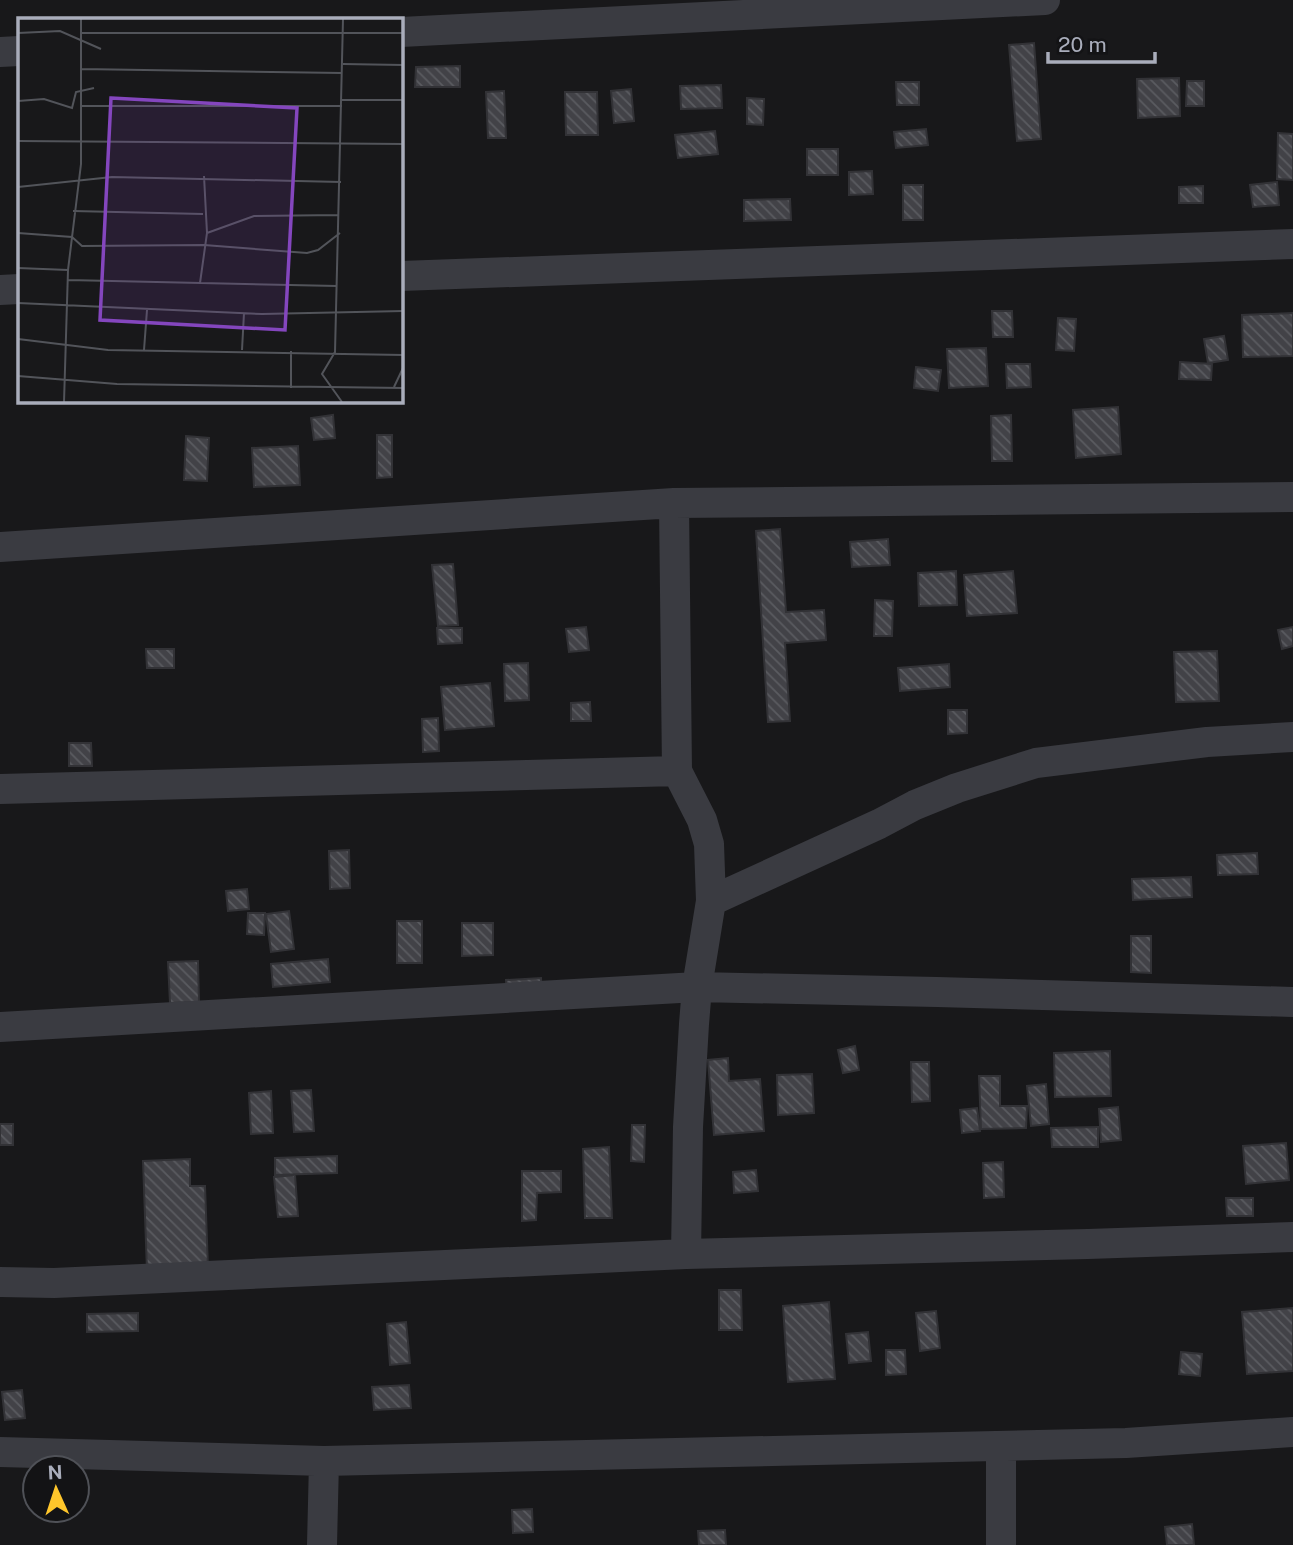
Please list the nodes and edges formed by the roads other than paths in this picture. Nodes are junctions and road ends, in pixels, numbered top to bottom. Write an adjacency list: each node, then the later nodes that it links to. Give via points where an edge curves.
1 (1045, 0): 2 (street)
2 (402, 32)
3 (18, 51): 4 (street)
4 (0, 52)
5 (1293, 244): 6 (street)
6 (402, 276)
7 (18, 289): 8 (street)
8 (0, 290)
9 (1293, 497): 10 (street)
10 (674, 503): 11 (street); 13 (street)
11 (0, 547)
12 (1293, 737): 15 (street, via 1207,742 1036,763 915,805)
13 (677, 771): 14 (street); 15 (street, via 709,844)
14 (0, 789)
15 (711, 901): 16 (street)
16 (697, 987): 17 (street); 18 (street); 20 (street)
17 (1293, 1002)
18 (0, 1027)
19 (1293, 1237): 20 (street)
20 (686, 1254): 21 (street)
21 (0, 1282)
22 (1293, 1432): 23 (street)
23 (1001, 1446): 25 (street); 27 (street)
24 (0, 1452): 25 (street)
25 (324, 1461): 26 (street)
26 (322, 1545)
27 (1001, 1545)

